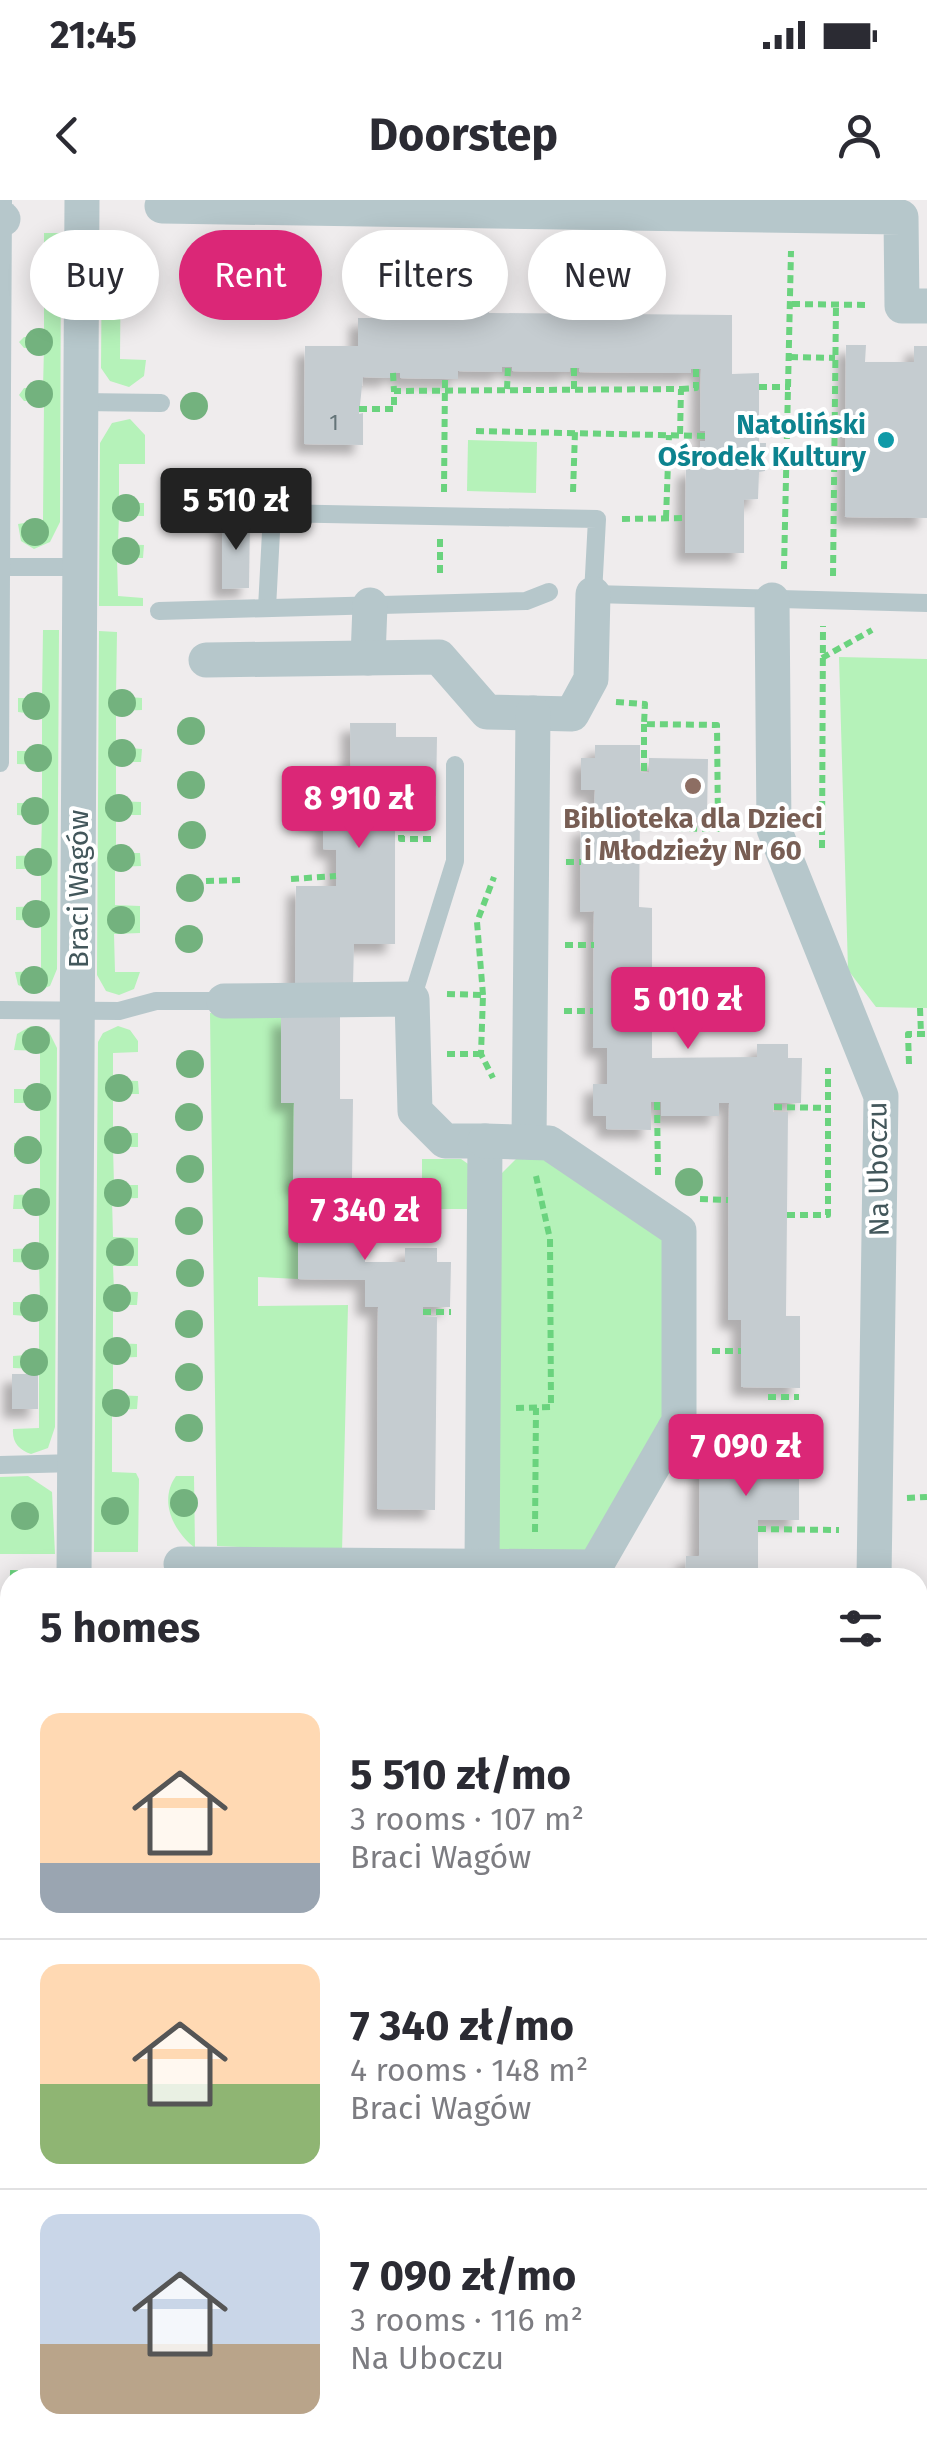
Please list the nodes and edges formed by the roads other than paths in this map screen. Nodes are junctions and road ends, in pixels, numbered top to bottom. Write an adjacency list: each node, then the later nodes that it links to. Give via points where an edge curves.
1 (82, 200): 5 (street, Braci Wagów)
2 (162, 206): 4 (street, via 901,217)
3 (2, 212): 7 (lane)
4 (915, 306)
5 (81, 402): 6 (lane); 9 (street, Braci Wagów)
6 (161, 403)
7 (0, 544): 8 (lane)
8 (1, 567): 9 (lane); 20 (lane)
9 (79, 567): 25 (street, Braci Wagów)
10 (550, 592): 14 (lane, via 526,602)
11 (593, 594): 12 (lane); 15 (lane, via 597,519 272,513); 19 (street, via 591,679 572,714)
12 (778, 600): 13 (lane); 33 (street, Na Uboczu, via 774,829 881,1096)
13 (927, 603)
14 (370, 605): 15 (lane); 17 (street)
15 (267, 608): 16 (lane)
16 (159, 611)
17 (368, 658): 18 (street); 19 (street, via 439,657 487,712)
18 (206, 660)
19 (533, 713): 27 (street)
20 (0, 763)
21 (456, 766): 22 (lane, via 446,898)
22 (412, 999): 23 (street); 26 (street, via 415,1111 445,1141)
23 (224, 1002): 25 (lane)
24 (0, 1010): 25 (lane)
25 (77, 1010): 28 (street, Braci Wagów)
26 (485, 1141): 27 (street); 31 (street)
27 (529, 1142): 31 (street, via 549,1143 680,1231 679,1422 595,1567)
28 (75, 1463): 29 (lane); 32 (street, Braci Wagów)
29 (0, 1465)
30 (182, 1564): 31 (street)
31 (482, 1566)
32 (61, 1568)
33 (874, 1568)

